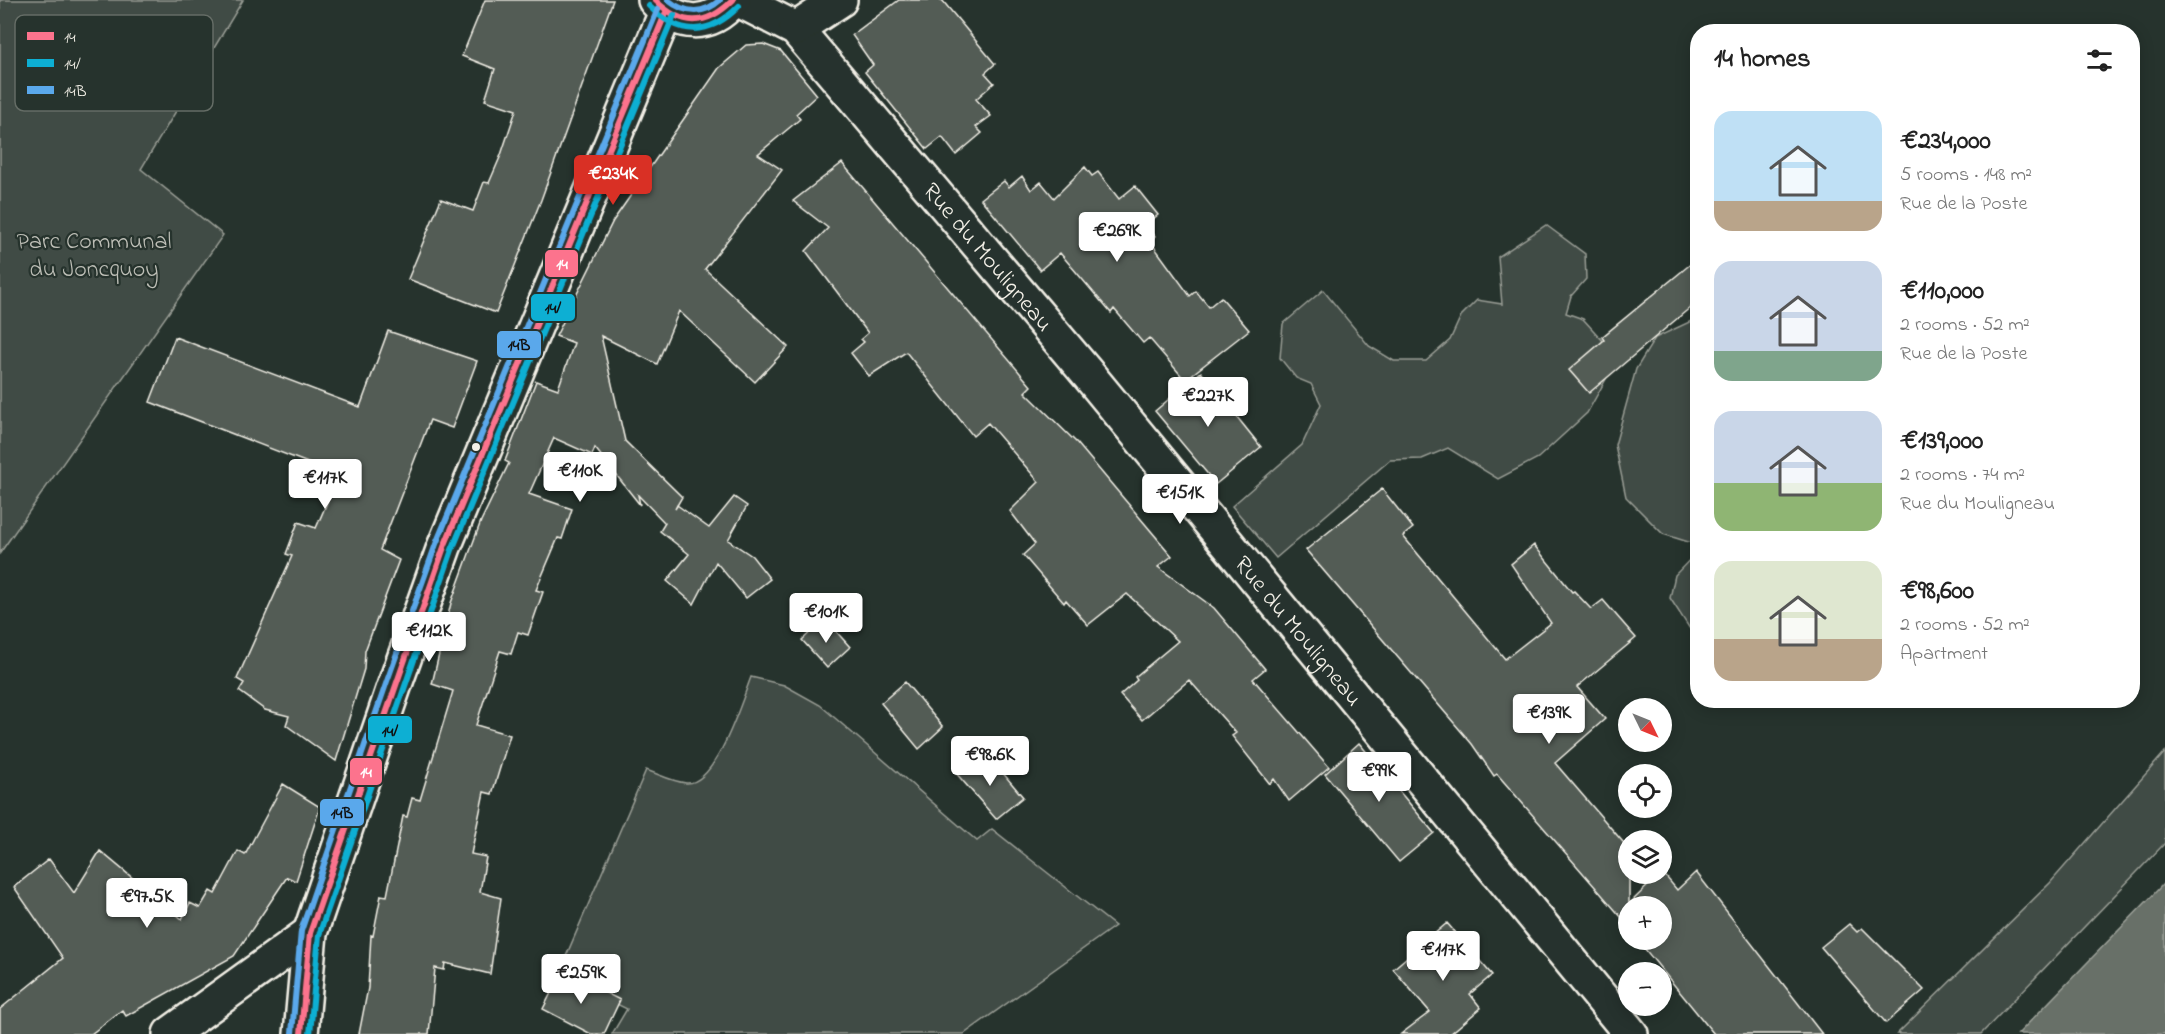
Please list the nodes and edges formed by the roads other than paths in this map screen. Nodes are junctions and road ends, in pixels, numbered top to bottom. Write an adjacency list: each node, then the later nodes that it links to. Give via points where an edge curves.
1 (733, 0): 4 (street, via 709,20 696,22 680,20)
2 (739, 0): 5 (street, Rue du Mouligneau)
3 (840, 0): 5 (street)
4 (661, 6): 6 (street, via 444,547)
5 (796, 29): 9 (street, Rue du Mouligneau, via 1095,382)
6 (310, 933): 7 (street); 8 (street)
7 (170, 1034)
8 (302, 1034)
9 (1631, 1034)

